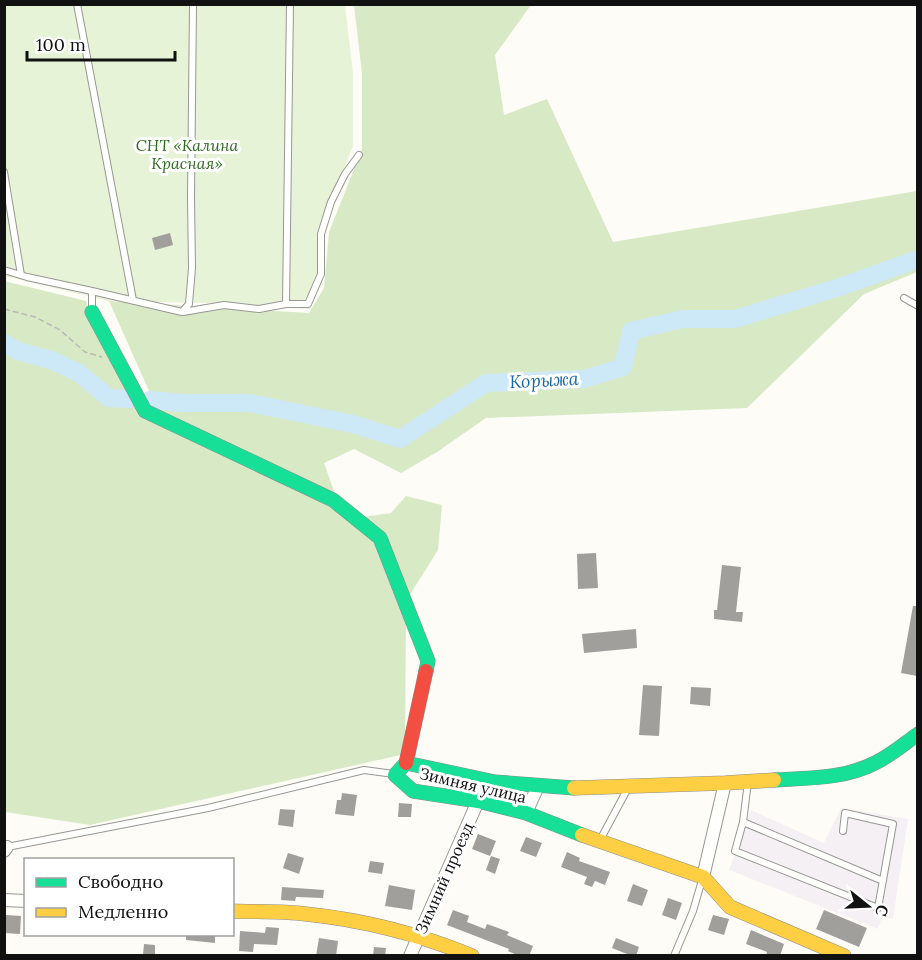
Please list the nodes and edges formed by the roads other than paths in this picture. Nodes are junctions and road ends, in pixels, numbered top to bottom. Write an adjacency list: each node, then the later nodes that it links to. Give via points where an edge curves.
1 (77, 4): 10 (lane)
2 (193, 4): 14 (lane, via 192,268 189,304)
3 (290, 4): 11 (lane)
4 (358, 155): 11 (lane, via 331,202 321,234 321,274 308,304)
5 (4, 172): 7 (lane)
6 (4, 270): 7 (lane)
7 (21, 275): 8 (lane)
8 (92, 291): 10 (lane); 13 (lane)
9 (904, 298): 12 (lane)
10 (133, 300): 14 (lane)
11 (286, 304): 14 (lane, via 259,309 224,305)
12 (918, 306)
13 (93, 312): 16 (street, via 145,411 333,500 380,538 428,661)
14 (182, 312)
15 (918, 734): 18 (street, via 876,763 852,772)
16 (406, 763): 17 (street); 20 (street, via 495,782)
17 (395, 775): 22 (street, Зимняя улица, via 413,791); 27 (lane, Зимняя улица, via 364,770 208,808)
18 (748, 782): 19 (street); 24 (lane)
19 (725, 783): 21 (street); 28 (street)
20 (538, 786): 21 (street); 23 (street)
21 (629, 787): 26 (lane)
22 (478, 801): 23 (street, Зимняя улица); 33 (street, Зимний проезд)
23 (526, 813): 26 (street, Зимняя улица)
24 (742, 822): 29 (lane); 29 (lane, via 735,851 878,908)
25 (843, 831): 29 (lane, via 845,813 893,824)
26 (598, 842): 28 (street, Зимняя улица)
27 (6, 849)
28 (703, 877): 36 (lane); 37 (street, Зимняя улица, via 730,907)
29 (883, 881)
30 (4, 900): 31 (street)
31 (24, 901)
32 (234, 911): 33 (street, via 314,915)
33 (418, 936): 34 (street, Зимний проезд); 35 (street)
34 (410, 956)
35 (472, 956)
36 (674, 956)
37 (844, 956)

